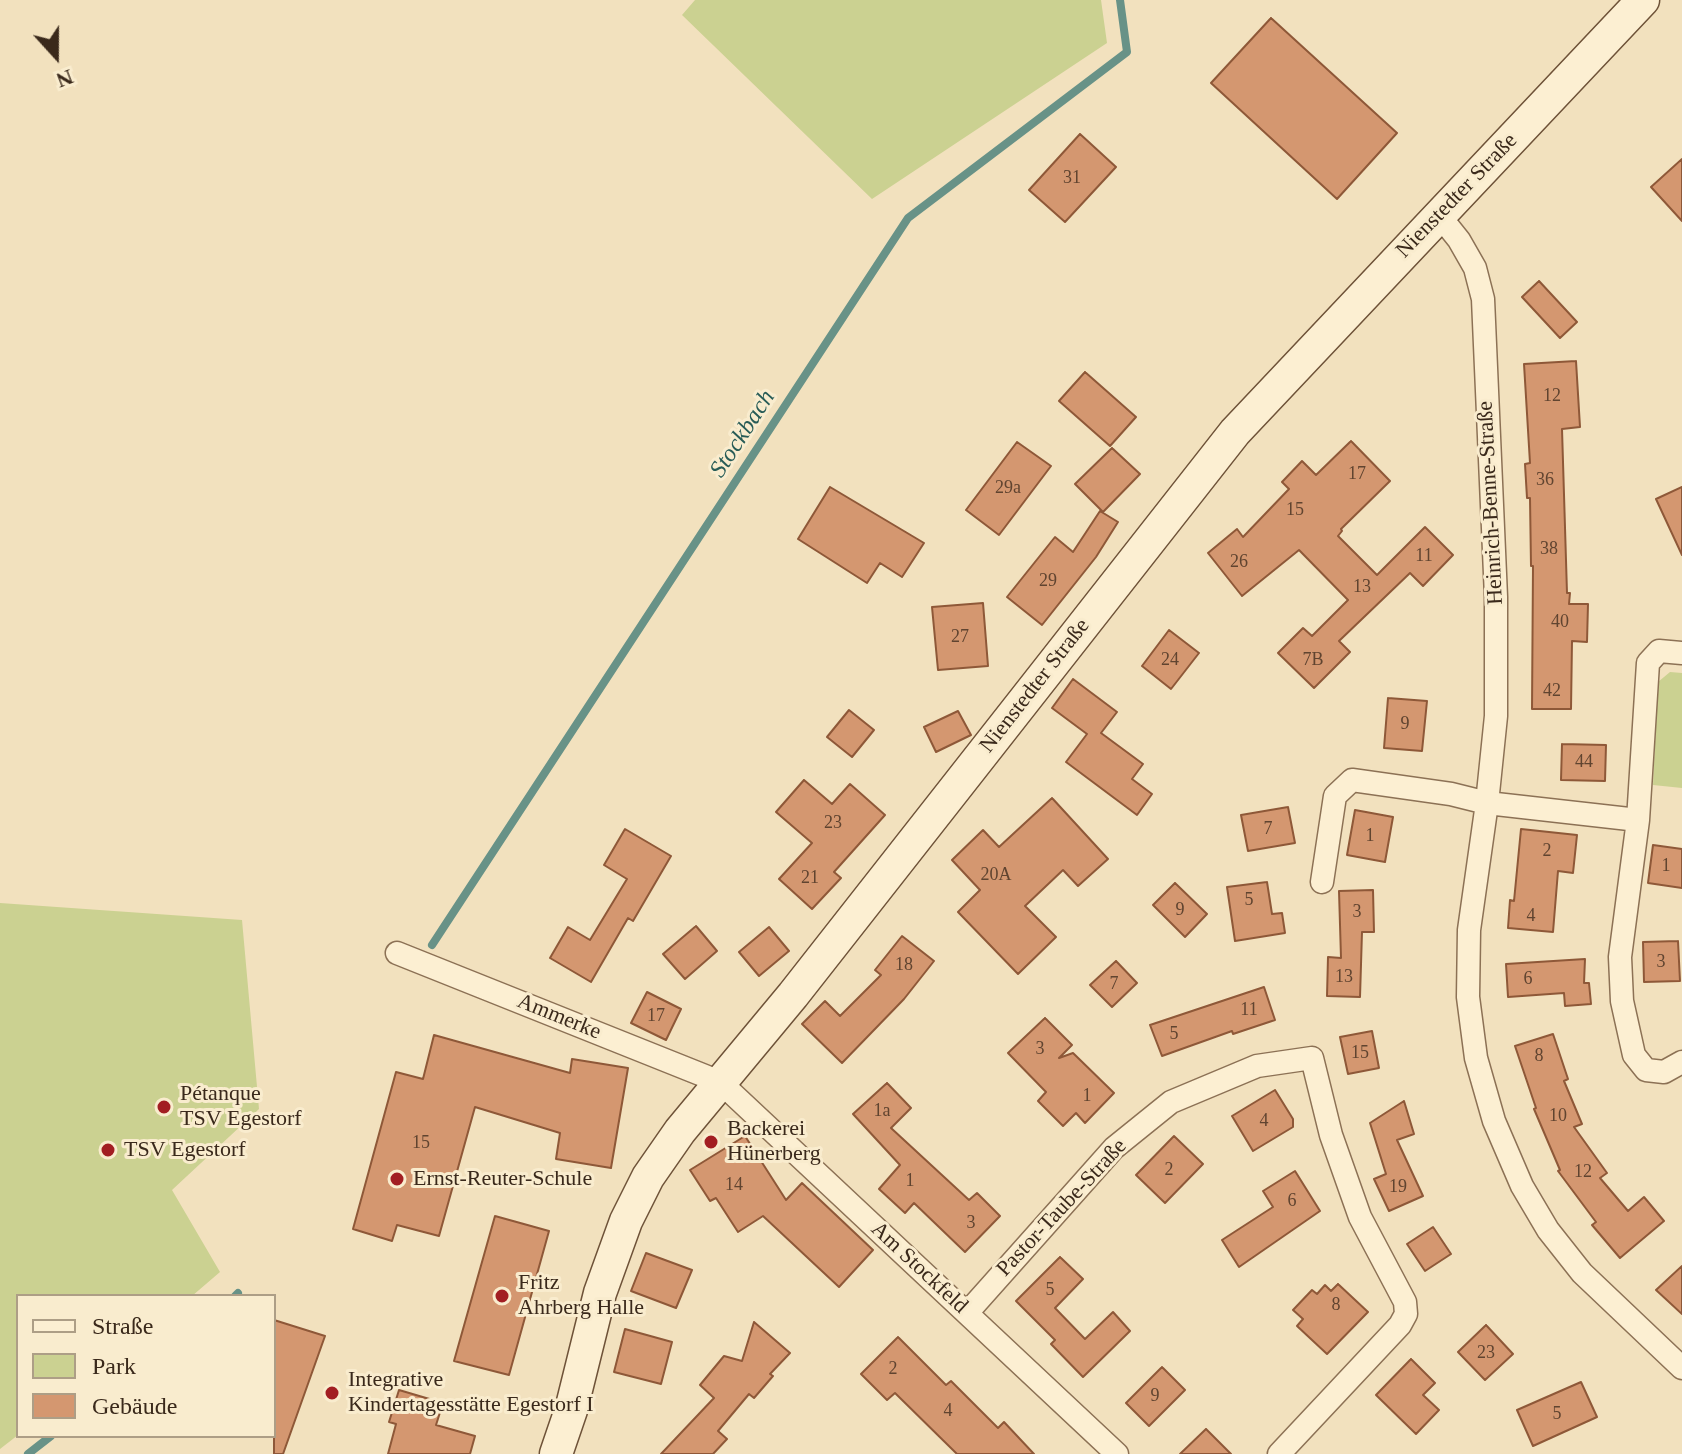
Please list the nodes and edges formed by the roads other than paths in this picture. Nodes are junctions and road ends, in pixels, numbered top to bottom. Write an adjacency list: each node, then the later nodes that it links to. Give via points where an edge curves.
1 (1643, 0): 2 (main road, Nienstedter Straße)
2 (1439, 215): 4 (street, Heinrich-Benne-Straße, via 1475,268 1483,299 1496,597 1496,716); 9 (main road, Nienstedter Straße, via 1235,432)
3 (1682, 653): 5 (street, via 1659,651 1648,663)
4 (1487, 803): 5 (street); 6 (street, via 1352,780 1335,796); 11 (street, Heinrich-Benne-Straße, via 1469,930 1468,997 1476,1058 1494,1121 1548,1230 1582,1273)
5 (1638, 820): 8 (street, via 1620,957 1622,1001 1634,1055 1646,1070 1664,1072)
6 (1322, 882)
7 (397, 953): 9 (street, Ammerke)
8 (1682, 1062)
9 (720, 1082): 10 (street, Am Stockfeld); 12 (main road, Nienstedter Straße, via 648,1177 626,1221 600,1293)
10 (967, 1313): 13 (street, Am Stockfeld); 14 (street, Pastor-Taube-Straße, via 1114,1148 1171,1102 1257,1066 1312,1058 1331,1135 1360,1217 1405,1302 1406,1314)
11 (1682, 1368)
12 (556, 1454)
13 (1117, 1454)
14 (1279, 1454)

